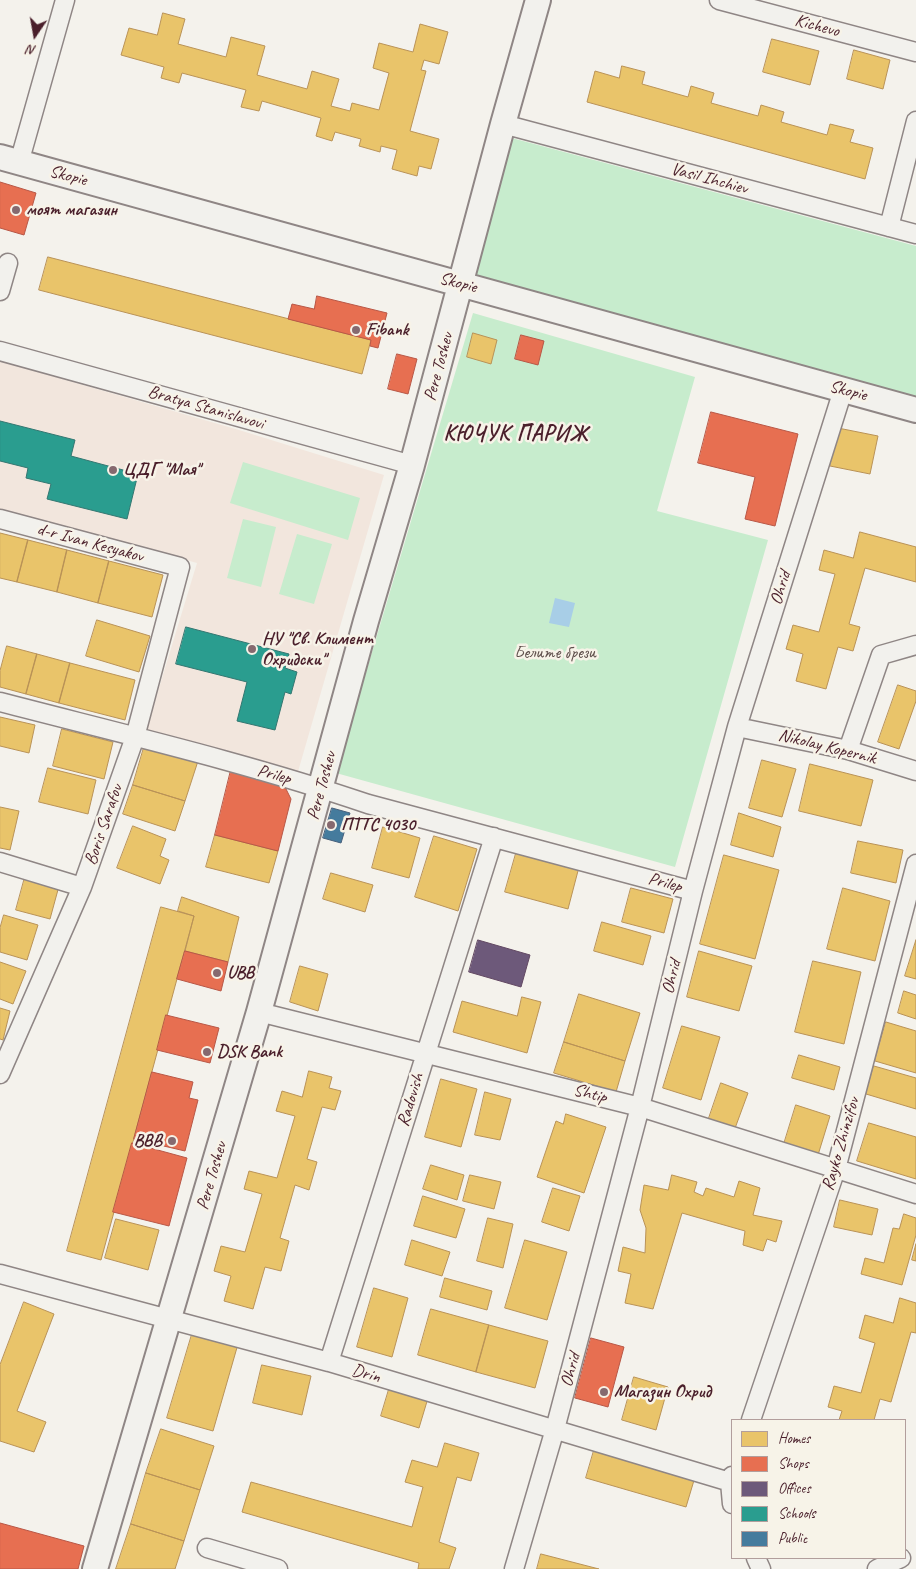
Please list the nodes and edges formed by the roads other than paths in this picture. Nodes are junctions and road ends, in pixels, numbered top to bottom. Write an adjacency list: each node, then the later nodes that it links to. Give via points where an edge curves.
1 (65, 0): 7 (street)
2 (538, 0): 6 (street, Pere Toshev)
3 (719, 0): 4 (street, Kichevo)
4 (916, 52)
5 (916, 121): 8 (street)
6 (502, 124): 8 (street, Vasil Ihchiev); 11 (street, Pere Toshev)
7 (9, 160): 11 (street, Skopie)
8 (889, 227): 9 (street, Vasil Ihchiev)
9 (916, 234)
10 (8, 263): 12 (street)
11 (461, 284): 14 (street, Skopie); 16 (street, Pere Toshev)
12 (0, 291)
13 (0, 350): 16 (street, Bratya Stanislavovi)
14 (843, 390): 15 (street, Skopie); 21 (street, Ohrid)
15 (916, 410)
16 (412, 465): 25 (street, Pere Toshev)
17 (0, 519): 18 (street, d-r Ivan Kesyakov)
18 (180, 567): 22 (street, Boris Sarafov)
19 (916, 645): 23 (street, via 881,655)
20 (0, 702): 22 (street, Prilep)
21 (737, 727): 23 (street, Nikolay Kopernik); 30 (street, Ohrid)
22 (135, 737): 25 (street, Prilep); 29 (street, Boris Sarafov)
23 (848, 750): 24 (street, Nikolay Kopernik)
24 (916, 771)
25 (322, 788): 26 (street, Prilep, via 368,804); 31 (street, Pere Toshev)
26 (494, 837): 30 (street, Prilep); 32 (street, Radovish)
27 (0, 862): 29 (street)
28 (916, 864): 35 (street, Rayko Zhinzifov)
29 (82, 887): 33 (street, Boris Sarafov)
30 (692, 891): 34 (street, Ohrid)
31 (260, 1012): 32 (street, Shtip); 38 (street, Pere Toshev)
32 (426, 1052): 34 (street, Shtip); 39 (street, Radovish)
33 (0, 1072)
34 (640, 1107): 35 (street, Shtip); 41 (street, Ohrid)
35 (836, 1169): 36 (street, Shtip); 40 (street, Rayko Zhinzifov)
36 (916, 1194)
37 (0, 1274): 38 (street, Drin)
38 (170, 1320): 39 (street, Drin); 45 (street, Pere Toshev)
39 (329, 1362): 41 (street, Drin)
40 (751, 1419)
41 (555, 1429): 42 (street, Drin); 47 (street, Ohrid)
42 (731, 1479)
43 (207, 1548): 46 (street)
44 (899, 1559): 48 (street)
45 (95, 1569)
46 (278, 1569)
47 (514, 1569)
48 (877, 1569)

